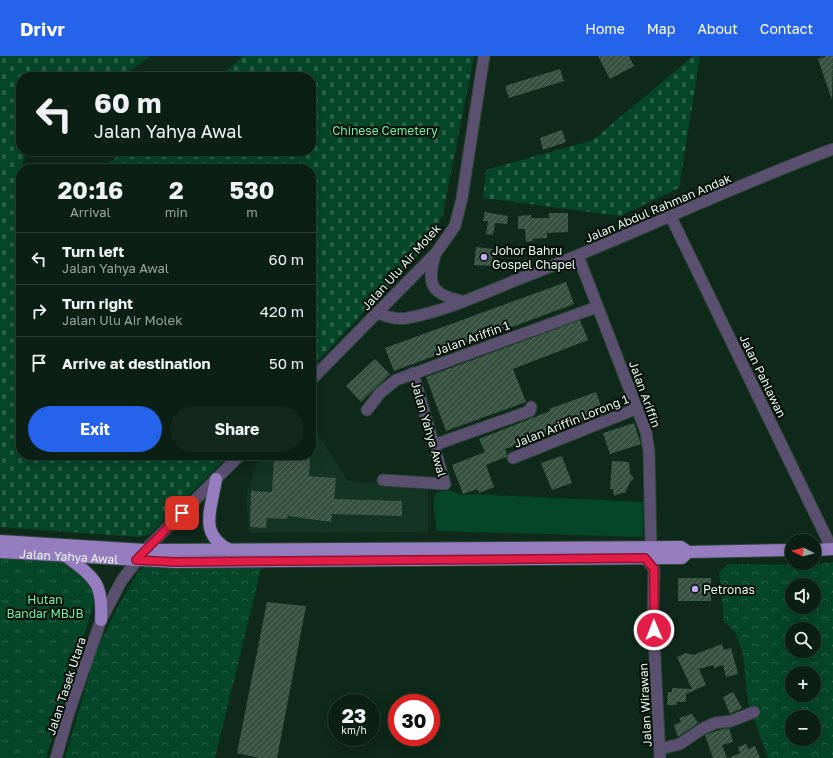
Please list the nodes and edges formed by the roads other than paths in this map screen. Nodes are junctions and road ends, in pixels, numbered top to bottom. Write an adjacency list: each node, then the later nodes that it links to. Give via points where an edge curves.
1 (484, 56): 4 (street, Jalan Ulu Air Molek, via 462,198 455,226)
2 (833, 149): 3 (street, Jalan Abdul Rahman Andak)
3 (670, 215): 5 (street, Jalan Abdul Rahman Andak); 21 (street, Jalan Pahlawan)
4 (436, 253): 6 (street, via 430,281 443,295); 8 (street, Jalan Ulu Air Molek)
5 (578, 256): 6 (street, Jalan Abdul Rahman Andak); 7 (street, Jalan Ariffin)
6 (462, 301): 8 (street, Jalan Abdul Rahman Andak, via 407,318 388,318)
7 (597, 307): 9 (street, Jalan Ariffin 1); 12 (street, Jalan Ariffin)
8 (378, 313): 10 (street, Jalan Ulu Air Molek)
9 (413, 373): 13 (street, Jalan Ariffin 1, via 396,380 380,393); 14 (street, Jalan Yahya Awal)
10 (316, 375)
11 (531, 407): 14 (street, via 530,412)
12 (638, 408): 15 (street, Jalan Ariffin Lorong 1); 20 (street, Jalan Ariffin, via 649,452)
13 (367, 410)
14 (434, 446): 18 (street, Jalan Yahya Awal, via 444,485)
15 (513, 458)
16 (235, 460): 17 (street)
17 (216, 479): 22 (street); 23 (main road, via 210,528 216,541)
18 (383, 480)
19 (0, 541): 22 (main road, Jalan Yahya Awal)
20 (651, 548): 23 (main road, Jalan Yahya Awal); 27 (main road, Jalan Yahya Awal, via 681,547)
21 (832, 549): 25 (main road)
22 (145, 550): 23 (main road, Jalan Yahya Awal); 31 (street, Jalan Tasek Utara)
23 (230, 550)
24 (785, 550): 27 (main road, Jalan Yahya Awal)
25 (821, 550)
26 (0, 552): 28 (main road, Jalan Yahya Awal)
27 (688, 552): 30 (main road, Jalan Yahya Awal, via 682,558)
28 (67, 557): 31 (main road, Jalan Yahya Awal); 33 (main road, via 95,580 102,599)
29 (645, 558): 30 (main road, Jalan Yahya Awal); 31 (main road, Jalan Yahya Awal, via 175,562); 32 (street)
30 (667, 558): 32 (street)
31 (136, 560): 33 (street, Jalan Tasek Utara)
32 (654, 569): 35 (street, Jalan Wirawan)
33 (101, 620): 36 (street, Jalan Tasek Utara)
34 (754, 712): 35 (street, via 731,722 715,723)
35 (660, 754)
36 (56, 758)

